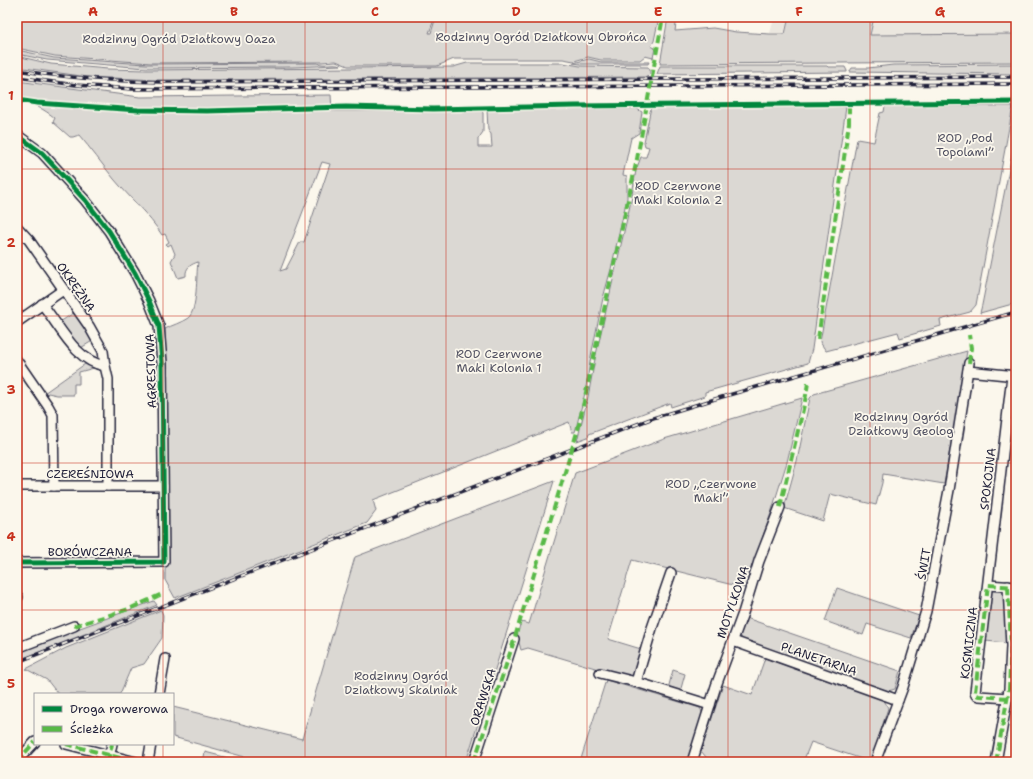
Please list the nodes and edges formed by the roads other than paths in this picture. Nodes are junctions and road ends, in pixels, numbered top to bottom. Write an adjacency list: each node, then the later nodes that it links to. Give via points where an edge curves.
1 (17, 135): 13 (street, AGRESTOWA, via 42,153 85,200 123,252 149,301 160,333)
2 (18, 230): 3 (street, OKRĘŻNA, via 29,240)
3 (63, 290): 4 (street); 7 (street, OKRĘŻNA, via 99,343)
4 (42, 304): 5 (street); 7 (street, via 79,354 92,362)
5 (17, 322)
6 (17, 361): 11 (street, via 53,415)
7 (106, 366): 12 (street, OKRĘŻNA)
8 (969, 367): 9 (street, SPOKOJNA); 29 (street, ŚWIT, via 926,611)
9 (1014, 376): 18 (street, SPOKOJNA)
10 (17, 486): 11 (street, CZEREŚNIOWA)
11 (54, 486): 12 (street, CZEREŚNIOWA)
12 (108, 486): 13 (street, CZEREŚNIOWA)
13 (163, 486): 15 (street, AGRESTOWA)
14 (780, 507): 22 (street, MOTYLKOWA)
15 (164, 562): 16 (street, BORÓWCZANA)
16 (17, 563)
17 (671, 573): 26 (street)
18 (988, 585): 19 (street); 28 (street, KOSMICZNA, via 975,692 979,696)
19 (1012, 587): 28 (street)
20 (74, 626): 23 (street)
21 (514, 639): 39 (street, ORAWSKA)
22 (733, 641): 29 (street, PLANETARNA); 30 (street, MOTYLKOWA)
23 (17, 648)
24 (165, 659): 27 (street)
25 (600, 673): 26 (street)
26 (636, 682): 30 (street)
27 (159, 693)
28 (1008, 698): 42 (street)
29 (898, 700): 41 (street, ŚWIT)
30 (710, 705): 40 (street, MOTYLKOWA)
31 (34, 743): 36 (street)
32 (69, 745): 35 (street)
33 (112, 745): 35 (street)
34 (151, 745): 38 (street)
35 (109, 759): 37 (street)
36 (17, 761)
37 (136, 762)
38 (148, 762)
39 (474, 762)
40 (692, 762)
41 (875, 762)
42 (996, 762)

